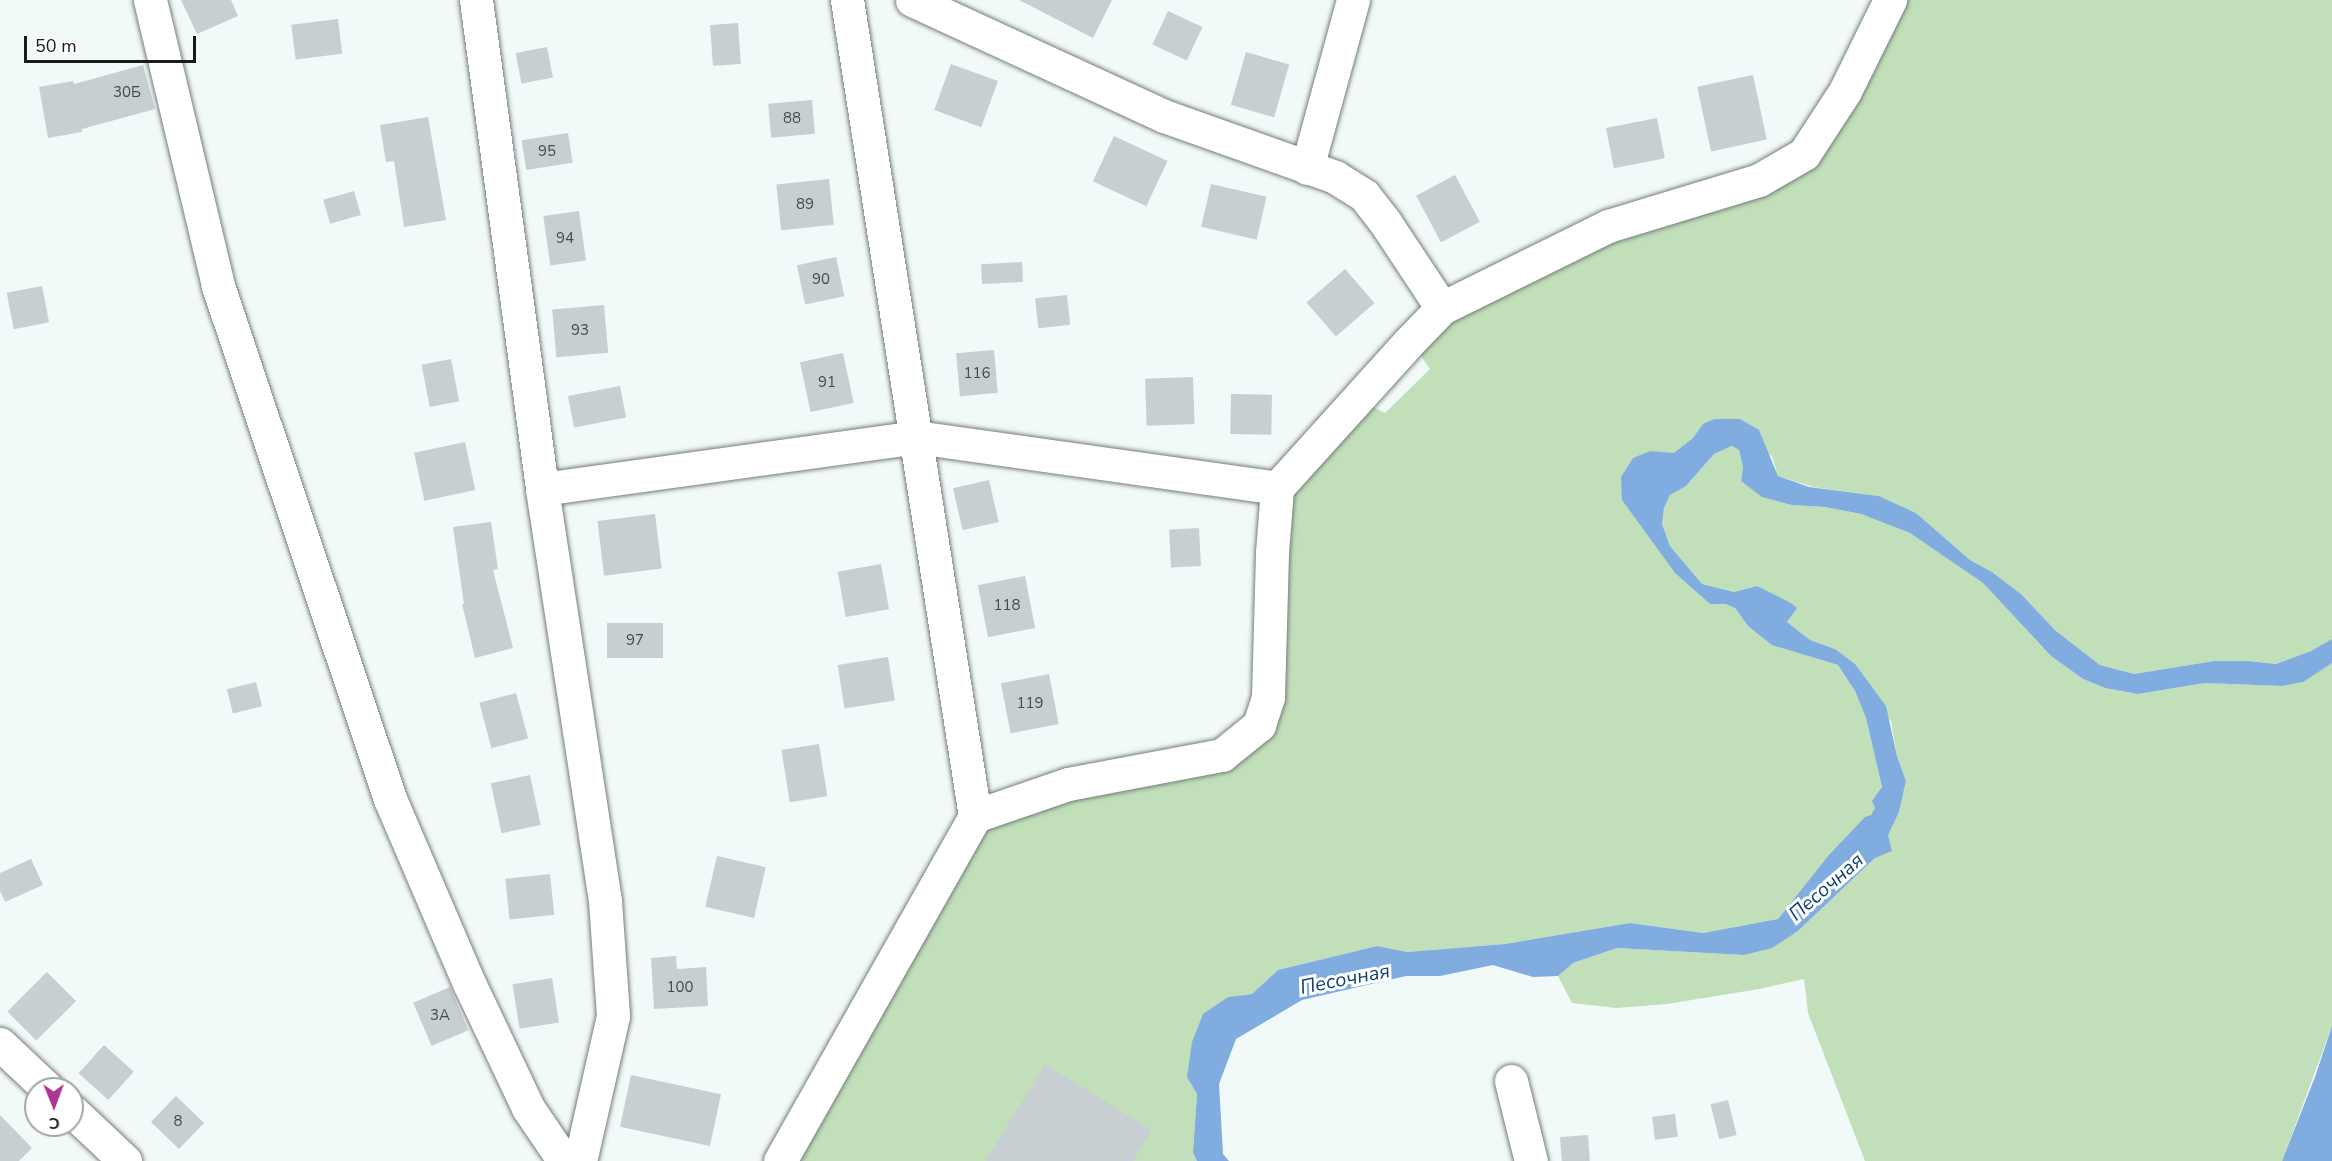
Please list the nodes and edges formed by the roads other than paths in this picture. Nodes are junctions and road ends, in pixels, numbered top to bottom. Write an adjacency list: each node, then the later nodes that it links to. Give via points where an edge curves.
1 (150, 0): 18 (street, via 218,286 390,799 528,1108)
2 (476, 0): 11 (street)
3 (847, 0): 9 (street)
4 (912, 0): 7 (street, via 1164,116)
5 (1353, 0): 7 (street)
6 (1890, 0): 8 (street, via 1845,91 1804,154 1759,180 1608,226)
7 (1307, 168): 8 (street, via 1335,177 1364,195)
8 (1442, 308): 10 (street, via 1358,395)
9 (916, 437): 10 (street); 11 (street); 12 (street)
10 (1277, 488): 12 (street, via 1268,697 1259,725 1222,755 1068,784)
11 (542, 489): 19 (street, via 605,901 613,1016)
12 (975, 816): 20 (street)
13 (0, 1044): 14 (street)
14 (35, 1077)
15 (1511, 1081): 21 (street)
16 (84, 1123): 17 (street)
17 (125, 1161)
18 (564, 1161)
19 (580, 1161)
20 (780, 1161)
21 (1531, 1161)

